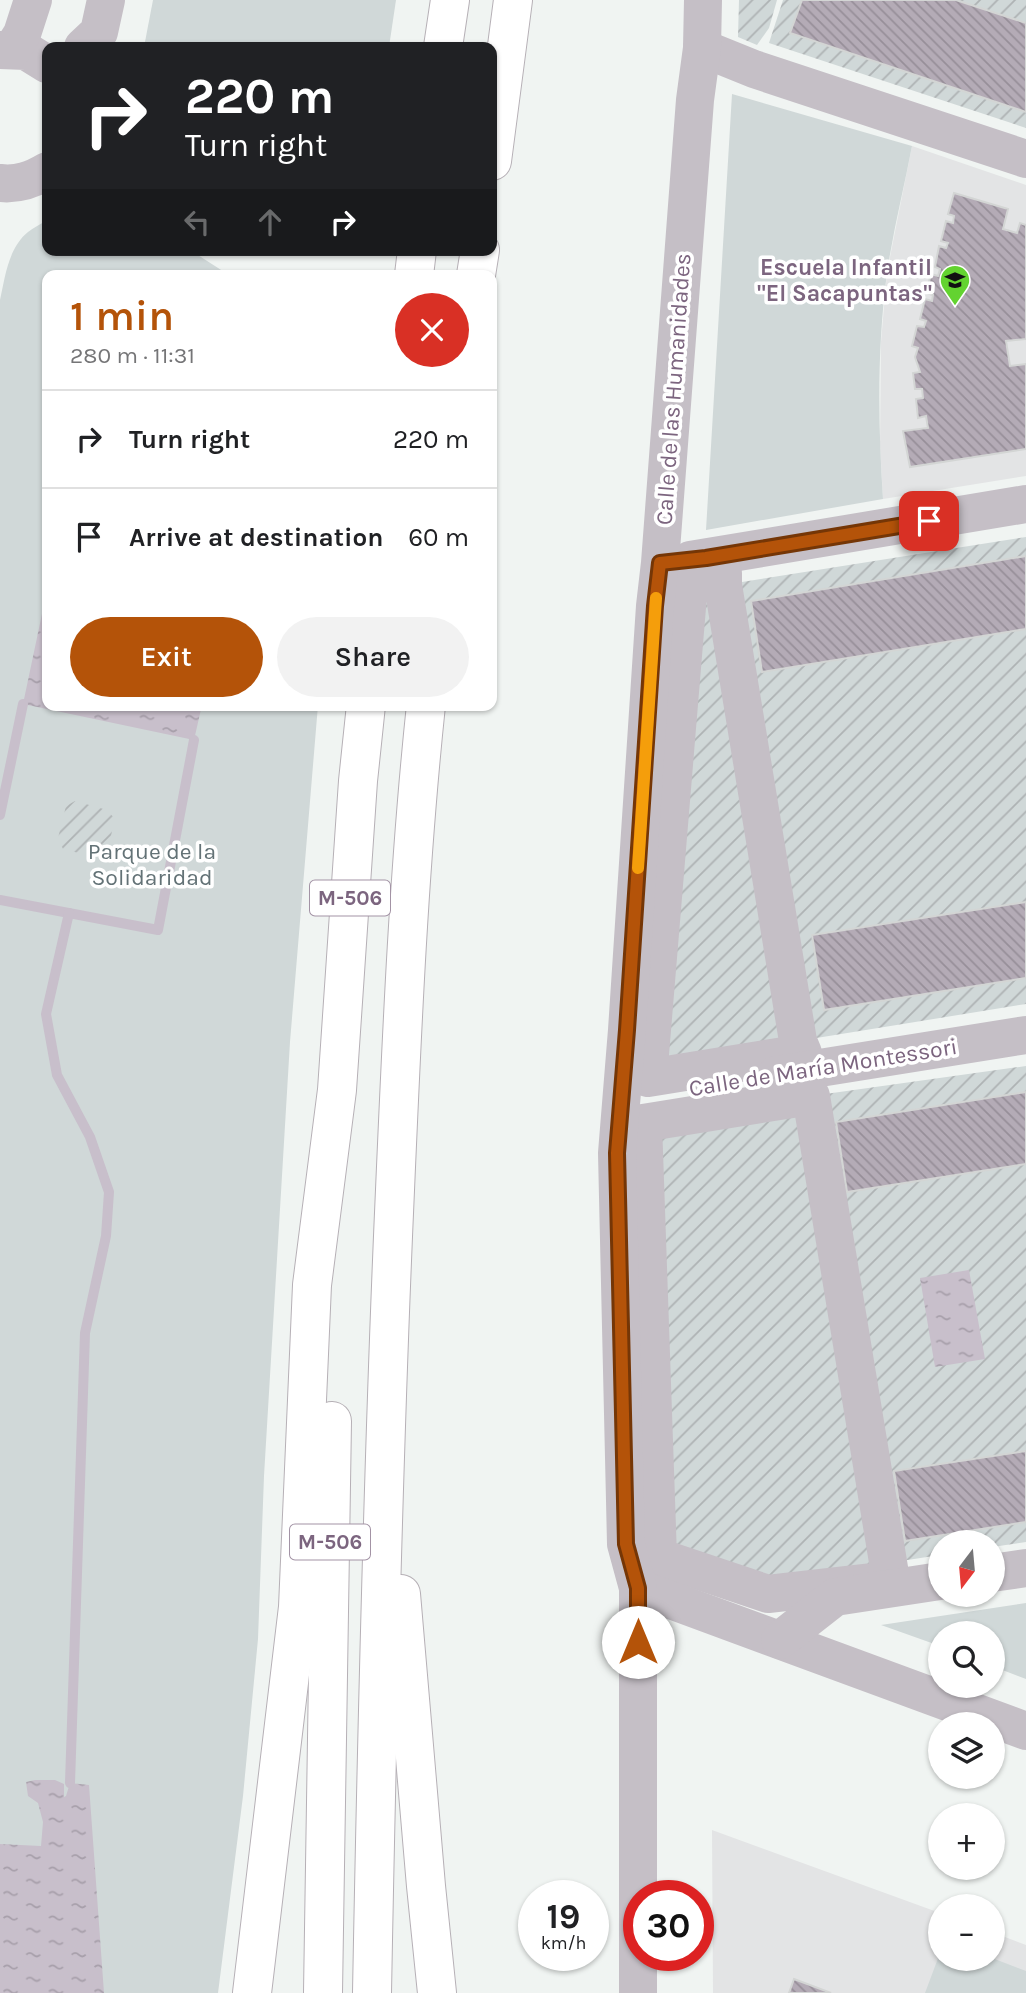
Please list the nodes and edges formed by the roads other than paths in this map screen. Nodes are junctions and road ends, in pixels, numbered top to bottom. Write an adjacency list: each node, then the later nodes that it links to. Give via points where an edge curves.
1 (33, 0): 9 (street, via 22,34)
2 (106, 0): 6 (street, via 99,32)
3 (450, 0): 7 (highway)
4 (513, 0): 11 (highway)
5 (703, 0): 8 (street, Calle de las Humanidades)
6 (88, 42)
7 (444, 42)
8 (702, 48): 12 (street); 14 (street, Calle de las Humanidades)
9 (6, 50): 10 (street, via 26,51)
10 (42, 61)
11 (497, 123)
12 (1026, 159)
13 (1026, 504): 14 (street)
14 (660, 563): 20 (street, Calle de las Humanidades)
15 (723, 573): 15 (street, via 803,1053 648,1078 688,583)
16 (365, 711): 19 (highway, M-506)
17 (425, 711): 21 (highway, M-506, via 401,1056)
18 (1026, 1035): 20 (street, Calle de María Montessori)
19 (337, 1090): 29 (highway, via 312,1285 298,1607); 30 (highway, M-506)
20 (621, 1100): 26 (street, Calle de las Humanidades, via 617,1153 626,1544)
21 (386, 1388): 31 (highway, M-506); 32 (highway)
22 (1026, 1568): 23 (street)
23 (1005, 1571)
24 (891, 1580): 24 (street, via 768,1594 658,1557 643,1123 811,1096)
25 (928, 1583): 27 (street, via 835,1597)
26 (638, 1588): 27 (street); 33 (street, Calle de las Humanidades)
27 (780, 1640): 28 (street)
28 (1026, 1731)
29 (252, 1993)
30 (323, 1993)
31 (372, 1993)
32 (437, 1993)
33 (638, 1993)

